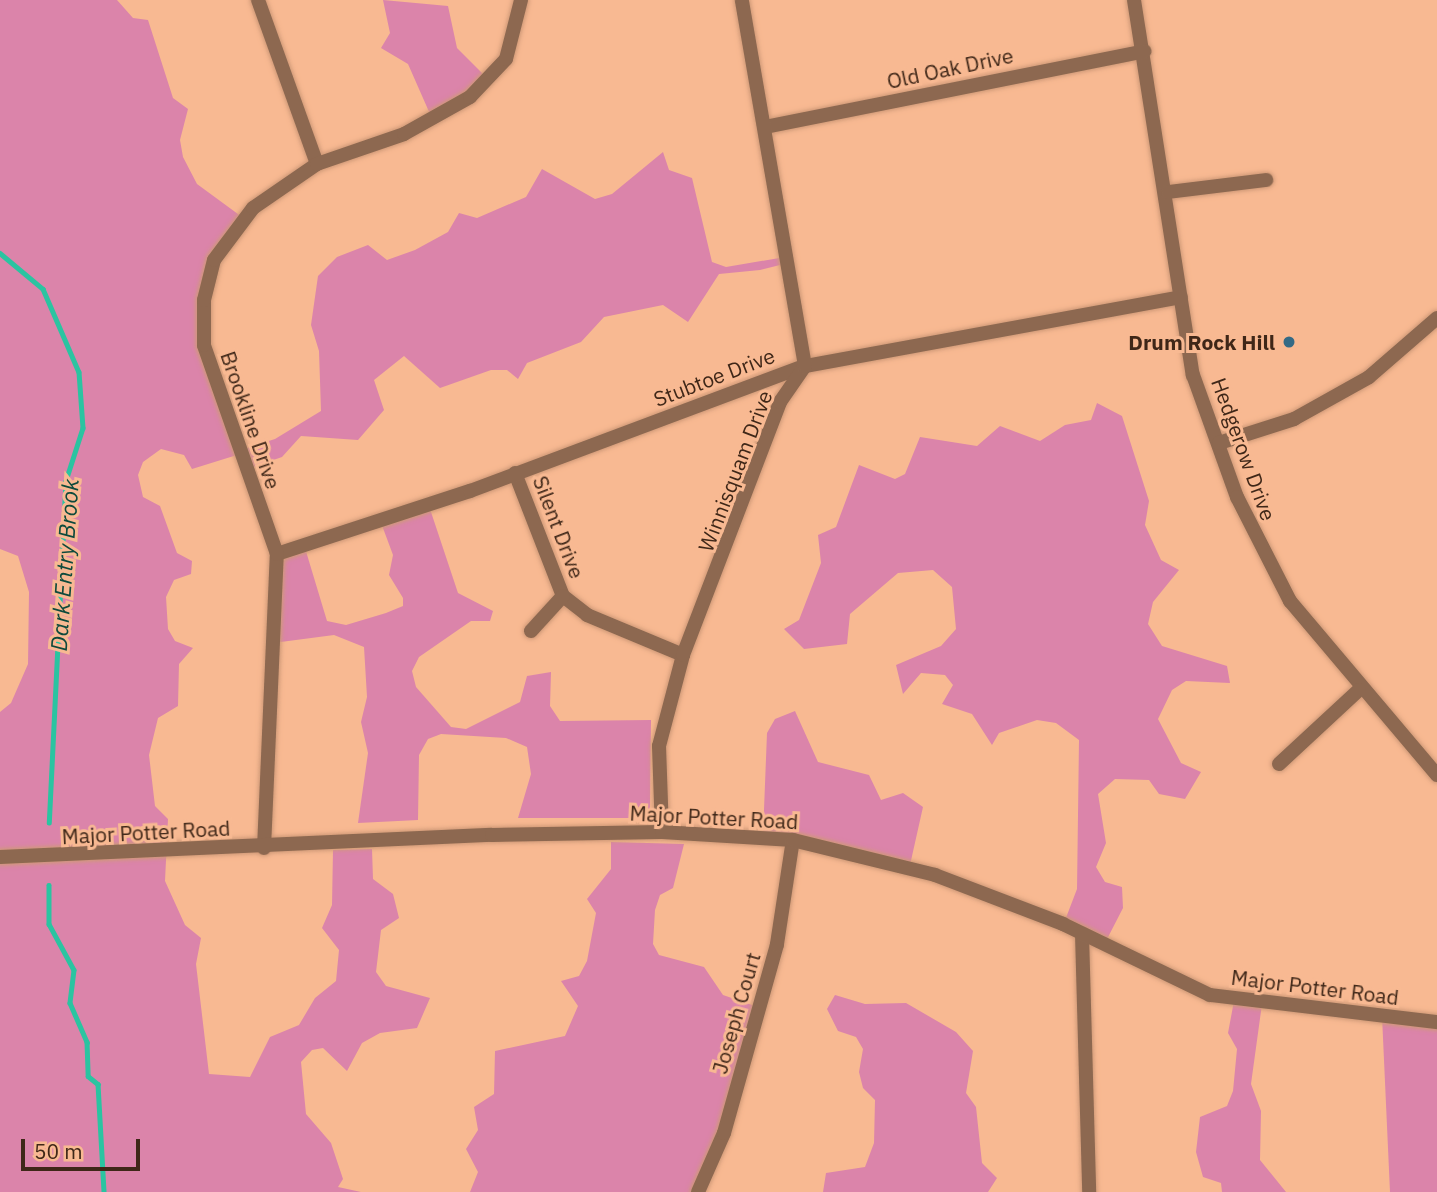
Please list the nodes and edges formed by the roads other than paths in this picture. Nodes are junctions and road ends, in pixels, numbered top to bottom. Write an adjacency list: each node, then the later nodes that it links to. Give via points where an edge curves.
1 (258, 0): 7 (street)
2 (521, 0): 7 (street, Brookline Drive, via 506,59 470,97 404,134)
3 (742, 0): 6 (street)
4 (1134, 0): 5 (street, Hedgerow Drive)
5 (1144, 51): 6 (street, Old Oak Drive); 9 (street, Hedgerow Drive)
6 (765, 127): 12 (street)
7 (317, 164): 15 (street, Brookline Drive, via 253,208 217,252 204,300 204,345 219,401)
8 (1266, 180): 9 (street)
9 (1168, 192): 10 (street, Hedgerow Drive)
10 (1181, 297): 12 (street, Stubtoe Drive); 13 (street, Hedgerow Drive, via 1194,375)
11 (1437, 318): 13 (street, via 1369,377 1294,419)
12 (805, 366): 14 (street, Stubtoe Drive); 18 (street, Winnisquam Drive, via 780,402)
13 (1219, 443): 19 (street, Hedgerow Drive, via 1260,552)
14 (515, 473): 15 (street, Stubtoe Drive); 16 (street, Silent Drive)
15 (278, 554): 24 (street, Brookline Drive)
16 (563, 596): 17 (street, Silent Drive); 18 (street, Silent Drive, via 587,615)
17 (531, 631)
18 (683, 654): 22 (street, Winnisquam Drive, via 659,746)
19 (1359, 690): 20 (street); 21 (street, Hedgerow Drive)
20 (1279, 764)
21 (1437, 775)
22 (662, 832): 23 (street, Major Potter Road); 24 (street, Major Potter Road)
23 (793, 840): 26 (street, Major Potter Road, via 935,875); 28 (street, Joseph Court, via 774,957 724,1133)
24 (264, 848): 25 (street, Major Potter Road)
25 (0, 857)
26 (1082, 934): 27 (street, Major Potter Road, via 1210,995); 29 (street)
27 (1437, 1022)
28 (698, 1192)
29 (1089, 1192)

